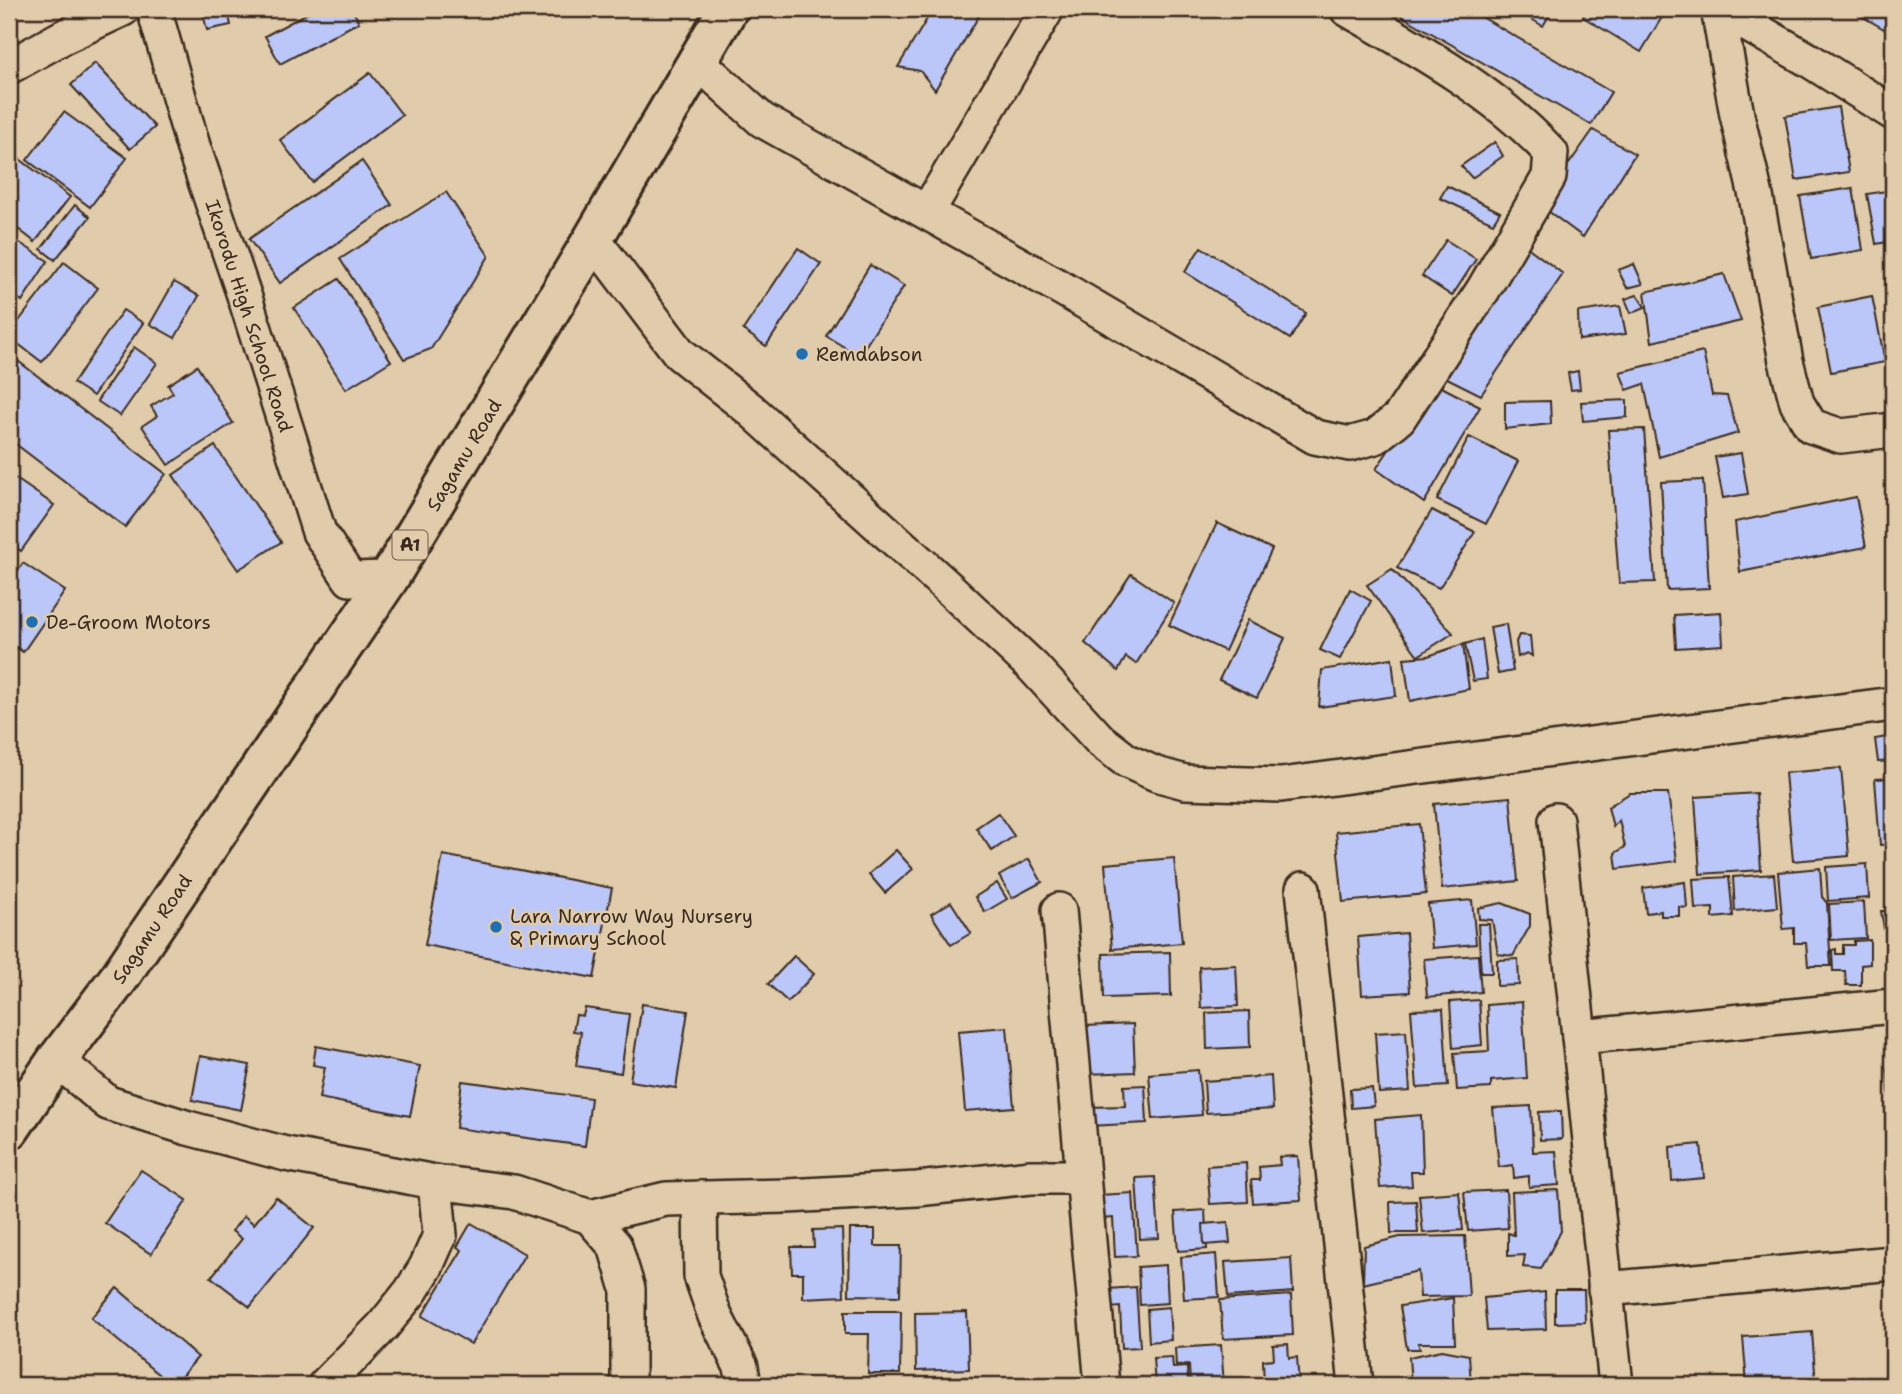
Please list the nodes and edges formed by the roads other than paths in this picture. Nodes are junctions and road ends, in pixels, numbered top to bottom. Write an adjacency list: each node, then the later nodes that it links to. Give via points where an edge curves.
1 (123, 9): 8 (street)
2 (154, 9): 13 (street, Ikorodu High School Road, via 193,146 319,532 350,579)
3 (728, 9): 7 (highway, Sagamu Road / A1)
4 (1047, 9): 10 (street)
5 (1347, 9): 10 (street, via 1499,103 1550,153 1549,177 1483,290 1399,418 1375,437 1350,444 1315,437)
6 (1719, 9): 9 (street); 12 (street, via 1797,402 1811,426 1841,436)
7 (697, 61): 10 (street, via 762,120); 11 (highway, Sagamu Road / A1)
8 (9, 67)
9 (1893, 113)
10 (928, 212)
11 (593, 239): 13 (highway, Sagamu Road / A1); 14 (street, via 680,354 751,410 944,583 1100,740 1127,761 1156,774 1185,782 1281,785)
12 (1893, 430)
13 (389, 578): 20 (highway, Sagamu Road / A1, via 120,978)
14 (1893, 704)
15 (1556, 820): 19 (street)
16 (1303, 888): 33 (street)
17 (1059, 910): 23 (street)
18 (1893, 1006): 19 (street)
19 (1579, 1037): 28 (street)
20 (57, 1060): 21 (highway, Sagamu Road / A1); 22 (highway, Sagamu Road / A1); 24 (street, via 108,1103 286,1154)
21 (9, 1101)
22 (9, 1130)
23 (1083, 1177): 25 (street); 32 (street)
24 (435, 1182): 26 (street, via 514,1192); 29 (street, via 440,1236 426,1267 383,1326)
25 (700, 1198): 26 (street, via 666,1199); 31 (street, via 701,1276 741,1367)
26 (590, 1217): 30 (street, via 615,1246 628,1289)
27 (1893, 1263): 28 (street)
28 (1605, 1289): 34 (street)
29 (325, 1385)
30 (628, 1385)
31 (744, 1385)
32 (1102, 1385)
33 (1356, 1385)
34 (1616, 1385)

